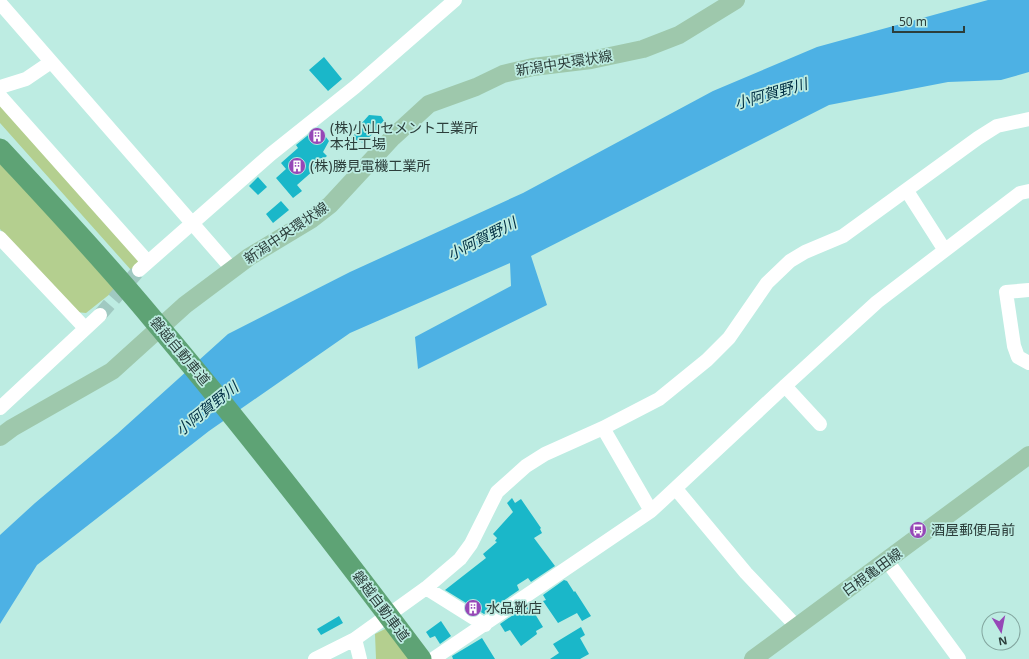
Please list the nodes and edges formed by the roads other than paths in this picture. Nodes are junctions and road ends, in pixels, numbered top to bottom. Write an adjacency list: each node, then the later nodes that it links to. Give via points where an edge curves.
1 (454, 0): 11 (street, via 355,87 271,154)
2 (736, 0): 14 (main road, 新潟中央環状線, via 679,35 643,49 503,74 429,104 393,137 330,205 312,219 249,256)
3 (0, 3): 4 (street)
4 (50, 62): 5 (street, via 26,79); 11 (street)
5 (0, 87)
6 (0, 96): 11 (street, via 143,266)
7 (1029, 120): 9 (street, via 998,126)
8 (0, 149): 34 (highway, 磐越自動車道, via 151,316 266,458)
9 (908, 190): 13 (street); 22 (street, via 843,236 804,252 790,261 767,283 729,338 707,360 659,399)
10 (1029, 191): 13 (street, via 1020,194)
11 (192, 225): 14 (street)
12 (0, 238): 17 (street)
13 (944, 249): 19 (street, via 877,302)
14 (233, 270): 23 (main road, 新潟中央環状線, via 185,305 112,371 18,424)
15 (1029, 290): 18 (street, via 1006,292 1014,346 1018,357)
16 (100, 315): 17 (street)
17 (85, 328): 20 (street)
18 (1029, 362)
19 (784, 386): 21 (street); 25 (street)
20 (0, 408)
21 (820, 424)
22 (602, 428): 26 (street); 28 (street, via 545,454 526,466 497,492 460,559)
23 (0, 437)
24 (1029, 455): 27 (main road, 白根亀田線)
25 (676, 489): 26 (street); 30 (street, via 746,573)
26 (651, 511): 29 (street)
27 (887, 562): 30 (main road, 白根亀田線); 37 (street)
28 (426, 588): 29 (street); 31 (street)
29 (484, 625): 35 (street)
30 (797, 627): 36 (main road, 白根亀田線)
31 (355, 639): 32 (street); 33 (street)
32 (315, 659)
33 (360, 659)
34 (421, 659)
35 (433, 659)
36 (753, 659)
37 (959, 659)

